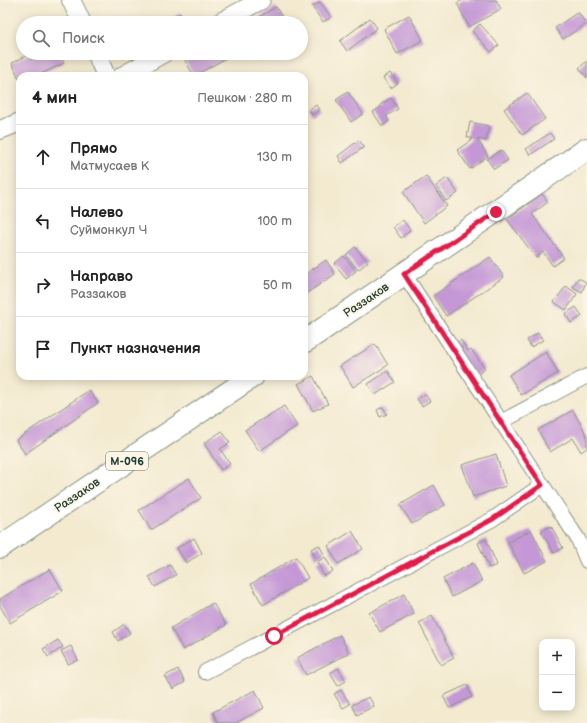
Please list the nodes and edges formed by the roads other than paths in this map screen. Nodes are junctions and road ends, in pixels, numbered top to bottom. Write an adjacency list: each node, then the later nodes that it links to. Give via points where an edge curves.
1 (72, 0): 3 (street)
2 (260, 0): 4 (street)
3 (79, 16)
4 (231, 16)
5 (99, 60): 7 (street)
6 (151, 60): 8 (street)
7 (104, 72)
8 (129, 72)
9 (16, 124): 10 (street)
10 (0, 130)
11 (587, 150): 12 (main road, Раззаков)
12 (404, 274): 13 (main road, Раззаков); 16 (street)
13 (308, 339)
14 (587, 376): 16 (street)
15 (247, 380): 19 (main road, Раззаков / М-096)
16 (501, 422): 17 (street)
17 (542, 485): 18 (street); 21 (street, via 493,519)
18 (582, 538): 20 (street)
19 (0, 547)
20 (587, 561)
21 (205, 672)

